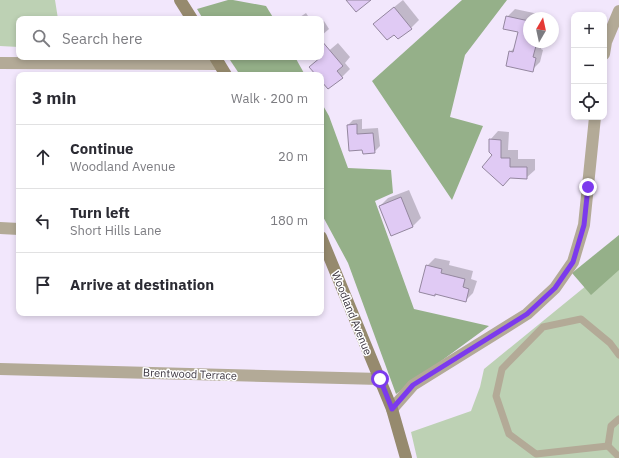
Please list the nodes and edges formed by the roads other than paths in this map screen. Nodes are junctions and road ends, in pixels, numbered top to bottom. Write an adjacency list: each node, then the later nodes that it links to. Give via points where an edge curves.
1 (184, 1): 3 (street)
2 (619, 11): 4 (street)
3 (191, 16)
4 (605, 48)
5 (217, 61): 6 (street); 7 (street)
6 (0, 63)
7 (224, 72)
8 (595, 120): 15 (street, via 584,225 573,262 555,288 527,314 413,385)
9 (0, 228): 10 (street)
10 (16, 229)
11 (324, 245): 14 (street, Woodland Avenue)
12 (619, 355): 17 (lane, via 581,320 543,327 502,369 496,396 510,434 536,454)
13 (0, 369): 14 (street, Brentwood Terrace)
14 (380, 379): 15 (street, Woodland Avenue)
15 (392, 409): 19 (street, Woodland Avenue)
16 (619, 419): 17 (lane, via 611,426)
17 (608, 446): 18 (lane)
18 (619, 457)
19 (406, 458)

